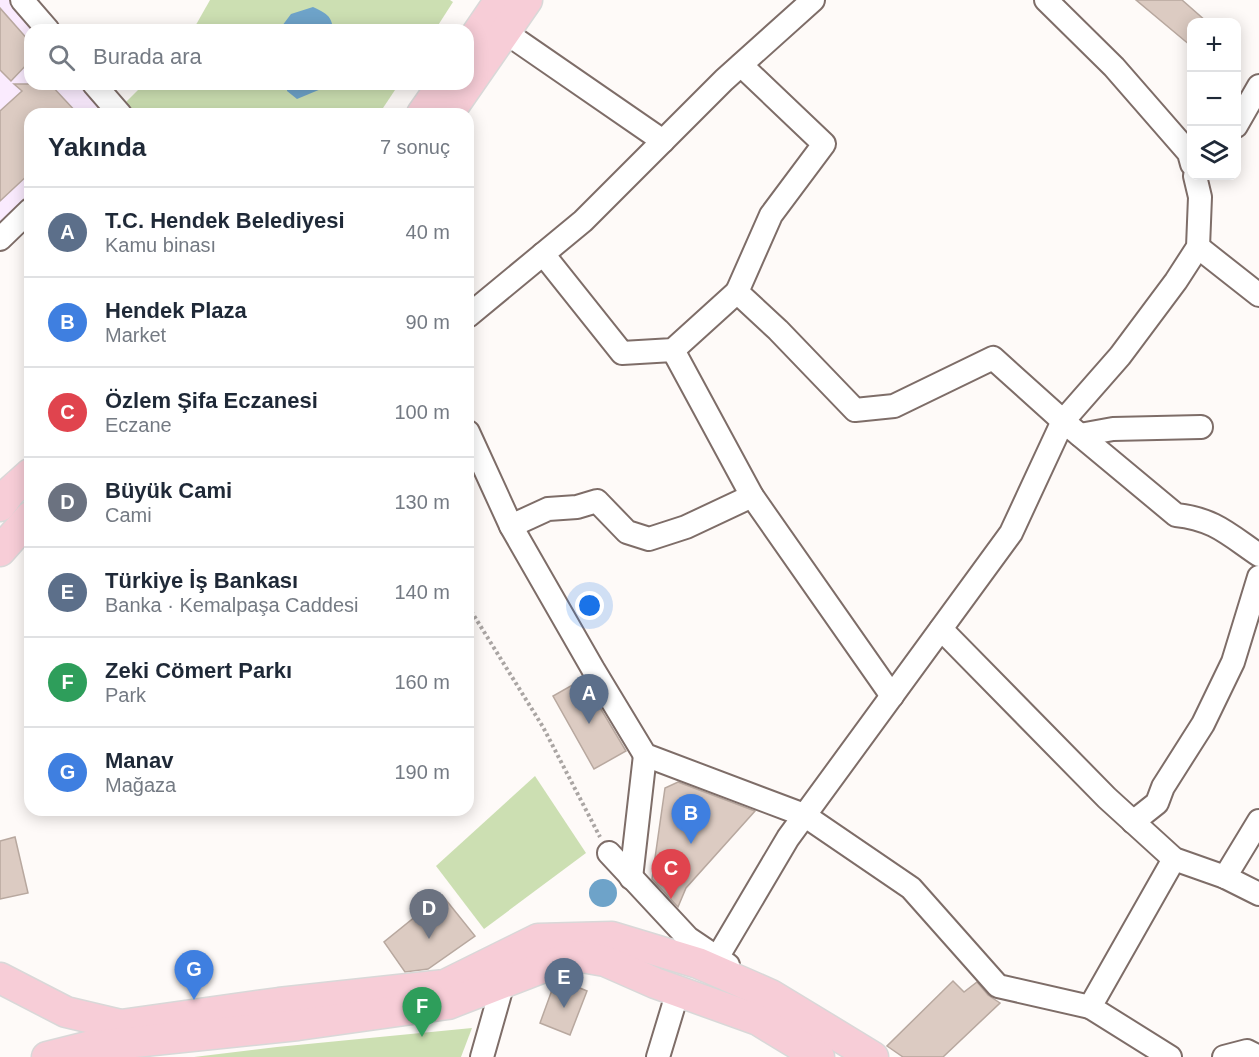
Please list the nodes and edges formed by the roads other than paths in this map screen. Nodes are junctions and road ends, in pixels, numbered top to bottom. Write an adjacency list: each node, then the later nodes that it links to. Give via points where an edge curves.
1 (22, 0): 6 (street)
2 (500, 0): 8 (main road)
3 (527, 0): 7 (main road)
4 (813, 0): 9 (street)
5 (1046, 0): 20 (street, via 1114,66)
6 (43, 24)
7 (505, 32): 10 (main road); 19 (street)
8 (474, 38)
9 (741, 65): 19 (street); 26 (street, via 824,144 771,215)
10 (474, 77)
11 (1259, 86): 18 (street)
12 (99, 90): 15 (street)
13 (439, 90): 16 (main road)
14 (465, 90): 17 (main road)
15 (115, 108)
16 (426, 108)
17 (452, 108)
18 (1241, 117)
19 (663, 141): 25 (street, via 583,221)
20 (1187, 151)
21 (1197, 186): 24 (street)
22 (24, 216): 23 (street)
23 (0, 239)
24 (1198, 247): 27 (street); 30 (street, via 1120,356)
25 (543, 254): 28 (street); 29 (street, via 622,353)
26 (737, 292): 29 (street); 30 (street, via 855,410 894,406 993,358)
27 (1259, 295)
28 (474, 311)
29 (674, 350): 34 (street)
30 (1063, 421): 32 (street); 40 (street, via 1011,533)
31 (1201, 427): 32 (street, via 1113,429)
32 (1080, 435): 38 (street, via 1176,515 1212,524)
33 (474, 445): 36 (street)
34 (752, 496): 36 (street, via 686,527 649,539 627,532 597,501 548,509); 41 (street)
35 (24, 524): 37 (main road)
36 (511, 526): 42 (street)
37 (0, 551)
38 (1259, 555)
39 (1259, 577): 45 (street, via 1233,662 1203,724 1157,803)
40 (941, 629): 41 (street); 45 (street)
41 (892, 696): 43 (street)
42 (645, 755): 43 (street); 49 (street)
43 (804, 815): 51 (street); 57 (street, via 911,888 998,986)
44 (1259, 821): 48 (street)
45 (1133, 822): 47 (street)
46 (609, 853): 49 (street)
47 (1174, 860): 48 (street); 57 (street)
48 (1225, 877): 50 (street)
49 (632, 878): 51 (street, via 688,938)
50 (1259, 894)
51 (717, 958): 56 (street)
52 (0, 978): 58 (main road, via 66,1012)
53 (496, 985): 54 (main road, via 576,956 605,961); 59 (main road, via 448,1004); 61 (street); 62 (street)
54 (678, 991): 63 (street); 64 (main road, via 758,1020)
55 (0, 994): 59 (main road)
56 (771, 995): 58 (main road, via 698,963 612,937 538,939 445,985); 65 (main road)
57 (1090, 1007): 66 (street)
58 (122, 1025): 59 (main road)
59 (87, 1052): 60 (main road)
60 (47, 1057)
61 (471, 1057)
62 (482, 1057)
63 (658, 1057)
64 (819, 1057)
65 (873, 1057)
66 (1170, 1057)
67 (1224, 1057): 68 (street, via 1247,1051)
68 (1259, 1057)

